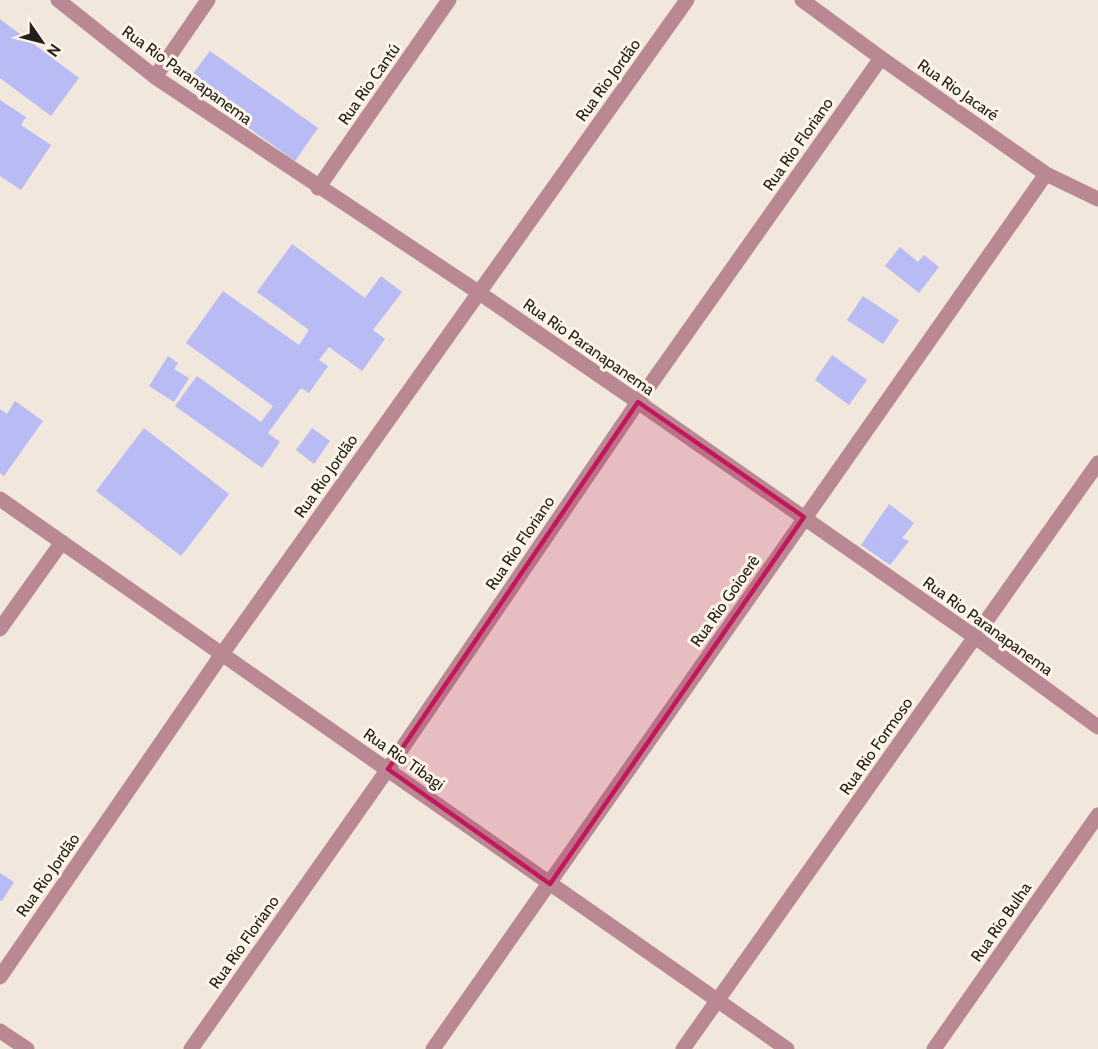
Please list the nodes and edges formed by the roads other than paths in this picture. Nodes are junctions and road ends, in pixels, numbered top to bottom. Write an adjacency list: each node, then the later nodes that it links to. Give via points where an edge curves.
1 (58, 0): 7 (street, Rua Rio Paranapanema)
2 (208, 0): 7 (street)
3 (449, 0): 9 (street, Rua Rio Cantú)
4 (687, 0): 11 (street, Rua Rio Jordão)
5 (802, 0): 6 (street, Rua Rio Jacaré)
6 (881, 58): 8 (street, Rua Rio Jacaré); 12 (street, Rua Rio Floriano)
7 (154, 77): 9 (street, Rua Rio Paranapanema)
8 (1046, 174): 10 (street, Rua Rio Jacaré); 15 (street, Rua Rio Goioerê)
9 (318, 188): 11 (street, Rua Rio Paranapanema)
10 (1095, 194)
11 (478, 292): 12 (street, Rua Rio Paranapanema); 19 (street, Rua Rio Jordão)
12 (638, 402): 15 (street, Rua Rio Paranapanema); 21 (street, Rua Rio Floriano)
13 (1098, 463): 18 (street, Rua Rio Formoso)
14 (0, 499): 16 (street, Rua Rio Tibagi)
15 (804, 517): 18 (street, Rua Rio Paranapanema); 23 (street, Rua Rio Goioerê)
16 (62, 542): 17 (street); 19 (street, Rua Rio Tibagi)
17 (0, 629)
18 (975, 637): 20 (street, Rua Rio Paranapanema); 25 (street, Rua Rio Formoso)
19 (222, 654): 21 (street, Rua Rio Tibagi); 24 (street, Rua Rio Jordão)
20 (1098, 728)
21 (388, 769): 23 (street, Rua Rio Tibagi); 28 (street, Rua Rio Floriano)
22 (1098, 815): 32 (street, Rua Rio Bulha)
23 (550, 884): 25 (street, Rua Rio Tibagi); 29 (street, Rua Rio Goioerê)
24 (0, 976)
25 (717, 1001): 30 (street, Rua Rio Formoso); 31 (street, Rua Rio Tibagi)
26 (0, 1031): 27 (street)
27 (27, 1049)
28 (191, 1049)
29 (433, 1049)
30 (683, 1049)
31 (787, 1049)
32 (934, 1049)

